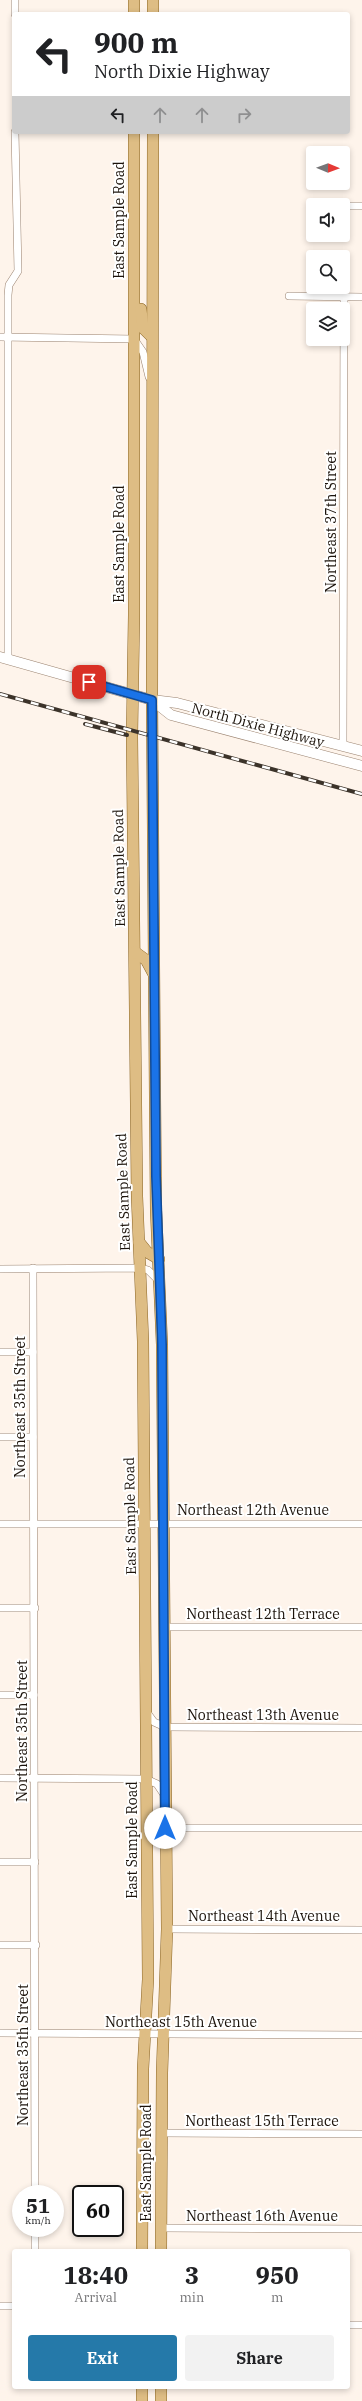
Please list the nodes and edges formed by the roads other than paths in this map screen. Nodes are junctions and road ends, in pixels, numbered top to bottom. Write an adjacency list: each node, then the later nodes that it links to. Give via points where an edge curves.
1 (14, 0): 4 (street)
2 (134, 0): 5 (main road)
3 (153, 0): 6 (main road)
4 (15, 12)
5 (134, 12)
6 (153, 12)
7 (15, 134): 16 (street, via 18,271 10,285)
8 (134, 134): 12 (main road, East Sample Road)
9 (153, 134): 17 (main road, East Sample Road)
10 (350, 206): 11 (street)
11 (362, 206)
12 (134, 272): 17 (main road, via 140,290 143,328); 18 (main road, East Sample Road)
13 (289, 296): 14 (street)
14 (344, 297): 15 (street); 23 (street, Northeast 37th Street)
15 (362, 297)
16 (4, 337): 18 (street); 20 (street)
17 (152, 337): 19 (main road, East Sample Road)
18 (134, 338): 19 (street, via 143,352); 21 (main road, East Sample Road)
19 (152, 386): 22 (main road, East Sample Road)
20 (4, 658): 21 (main road, North Dixie Highway)
21 (132, 694): 22 (main road, North Dixie Highway); 26 (main road, East Sample Road)
22 (152, 700): 23 (main road, North Dixie Highway, via 177,702); 25 (main road, North Dixie Highway, via 171,715); 27 (main road, East Sample Road)
23 (343, 746): 24 (main road, North Dixie Highway)
24 (362, 751)
25 (362, 766)
26 (135, 952): 27 (main road, via 146,960); 28 (main road, East Sample Road, via 137,1196)
27 (154, 976): 29 (main road, East Sample Road, via 156,1176)
28 (140, 1242): 29 (main road, via 147,1252); 32 (main road, East Sample Road)
29 (160, 1258): 33 (main road, East Sample Road)
30 (0, 1268): 31 (street)
31 (33, 1268): 32 (street); 35 (street, Northeast 35th Street)
32 (141, 1268): 33 (street, via 148,1270); 40 (main road, East Sample Road)
33 (161, 1283): 41 (main road, East Sample Road)
34 (0, 1352): 35 (street)
35 (33, 1352): 37 (street, Northeast 35th Street)
36 (0, 1437): 37 (street)
37 (33, 1437): 38 (street, Northeast 35th Street)
38 (33, 1523): 39 (street, Northeast 12th Avenue); 40 (street, Northeast 12th Avenue); 44 (street, Northeast 35th Street)
39 (0, 1524)
40 (145, 1524): 41 (street, Northeast 12th Avenue); 49 (main road, East Sample Road)
41 (164, 1524): 42 (street, Northeast 12th Avenue); 45 (main road, East Sample Road)
42 (362, 1524)
43 (0, 1608): 44 (street)
44 (35, 1608): 48 (street, Northeast 35th Street)
45 (164, 1627): 46 (street, Northeast 12th Terrace); 50 (main road, East Sample Road)
46 (362, 1627)
47 (0, 1695): 48 (street)
48 (34, 1695): 53 (street, Northeast 35th Street)
49 (146, 1711): 50 (street, via 154,1722); 54 (main road, East Sample Road)
50 (165, 1727): 51 (street, Northeast 13th Avenue); 55 (main road, East Sample Road)
51 (362, 1728)
52 (0, 1778): 53 (street)
53 (35, 1778): 54 (street); 59 (street, Northeast 35th Street)
54 (146, 1780): 55 (street, via 157,1784); 66 (main road, East Sample Road)
55 (165, 1796): 56 (main road, East Sample Road)
56 (165, 1828): 57 (street); 60 (main road, East Sample Road)
57 (362, 1828)
58 (0, 1862): 59 (street)
59 (35, 1862): 63 (street, Northeast 35th Street)
60 (166, 1929): 61 (street, Northeast 14th Avenue); 67 (main road, East Sample Road)
61 (362, 1930)
62 (0, 1945): 63 (street)
63 (36, 1945): 65 (street, Northeast 35th Street)
64 (0, 2033): 65 (street, Northeast 15th Avenue)
65 (36, 2033): 66 (street, Northeast 15th Avenue); 71 (street, Northeast 35th Street)
66 (146, 2035): 67 (street, Northeast 15th Avenue); 76 (main road, East Sample Road, via 143,2082)
67 (164, 2035): 68 (street, Northeast 15th Avenue); 69 (main road, East Sample Road)
68 (362, 2035)
69 (161, 2133): 70 (street, Northeast 15th Terrace); 72 (main road, East Sample Road)
70 (362, 2134)
71 (35, 2185)
72 (161, 2228): 73 (street, Northeast 16th Avenue); 77 (main road, East Sample Road)
73 (362, 2229)
74 (35, 2237): 75 (street)
75 (35, 2249)
76 (142, 2249)
77 (161, 2249)
78 (0, 2306): 79 (street)
79 (12, 2306)
80 (350, 2324): 81 (street)
81 (362, 2325)
82 (142, 2389): 84 (main road)
83 (161, 2389): 85 (main road)
84 (142, 2401)
85 (161, 2401)

